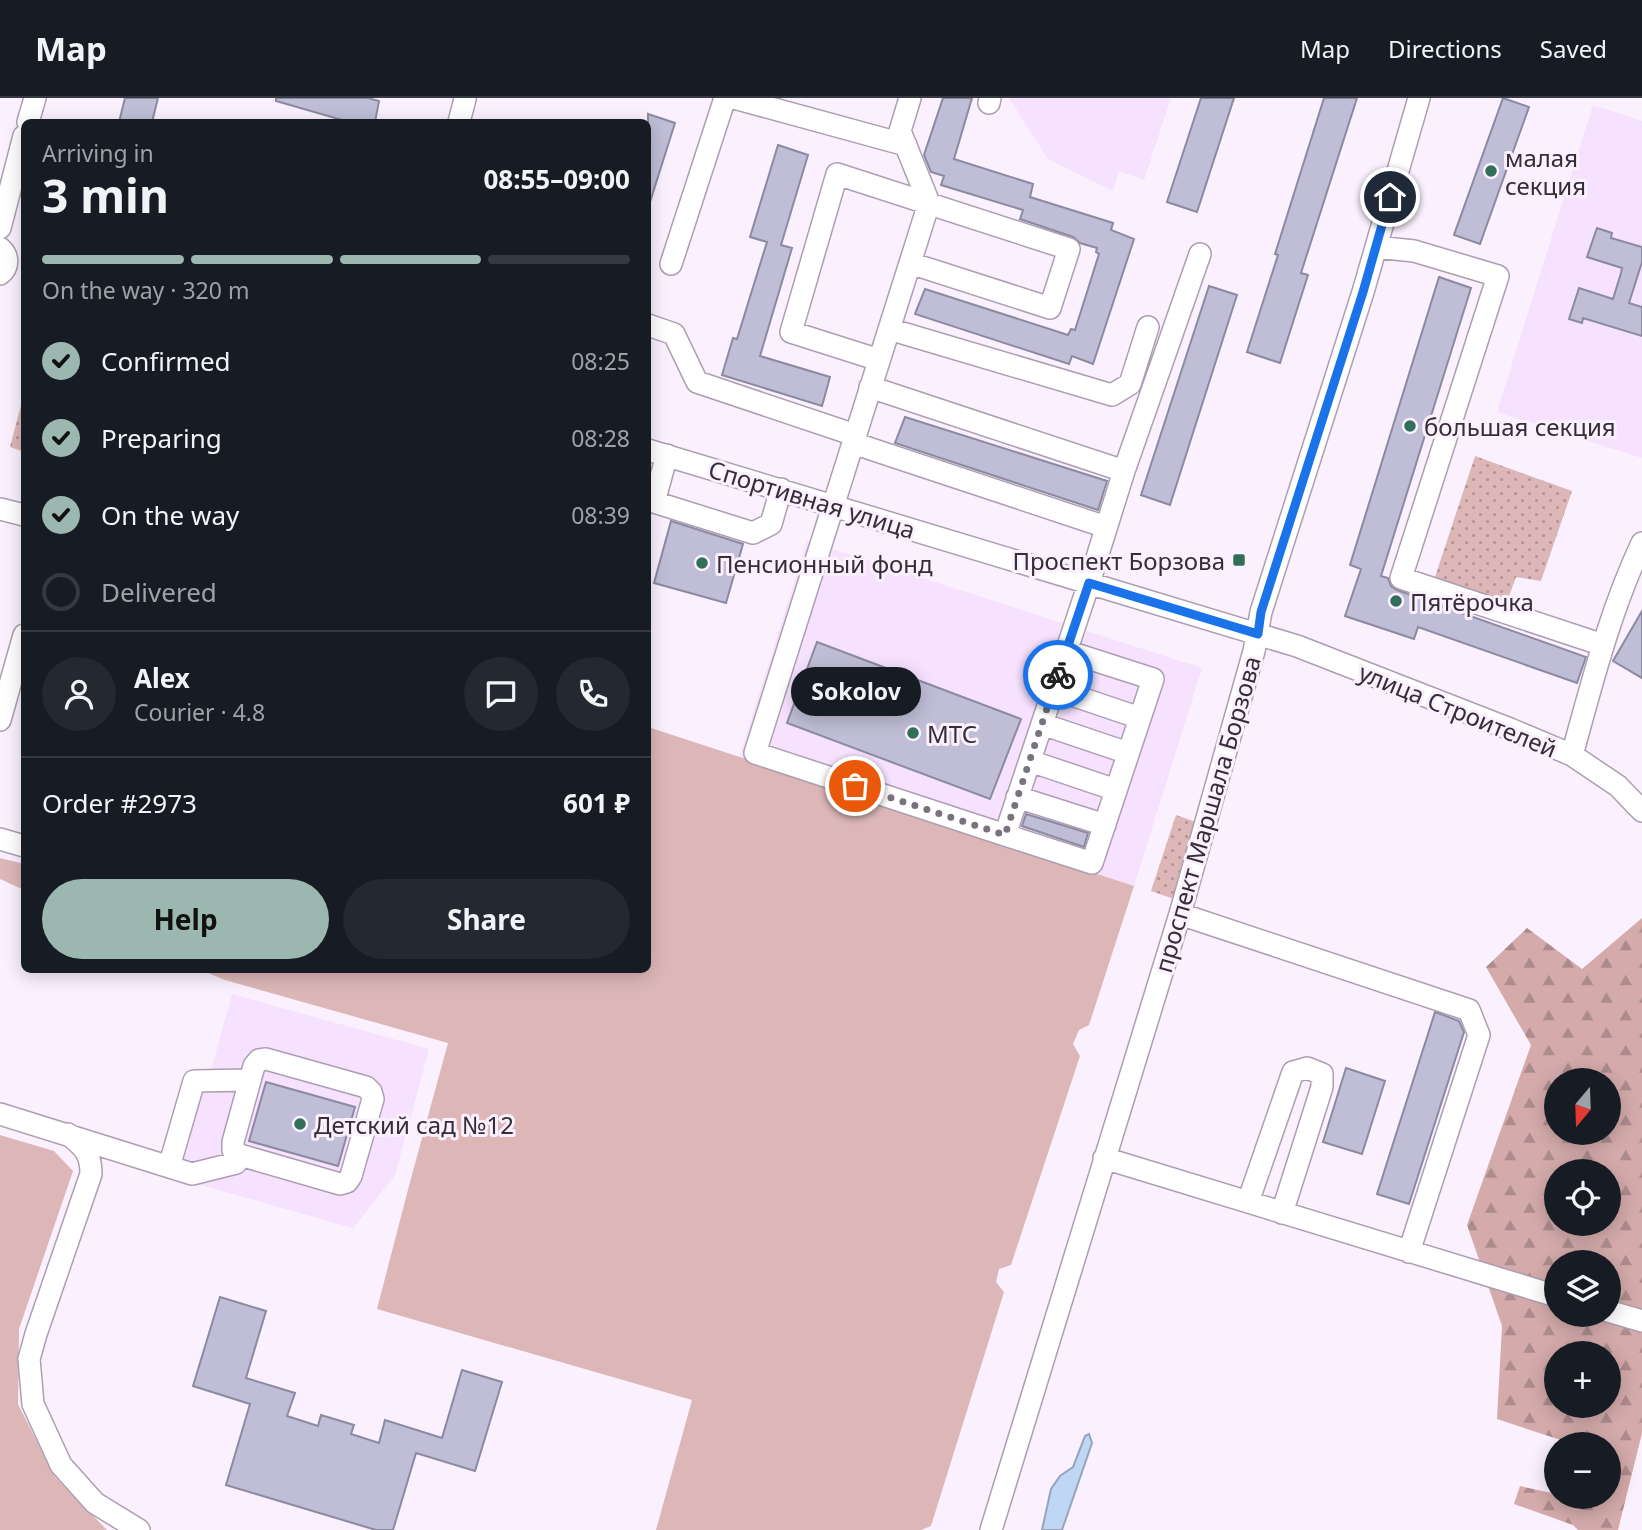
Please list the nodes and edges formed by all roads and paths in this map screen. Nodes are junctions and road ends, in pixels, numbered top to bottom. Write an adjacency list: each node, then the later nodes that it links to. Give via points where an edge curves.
1 (35, 98): 7 (street)
2 (725, 98): 16 (street)
3 (734, 98): 9 (street)
4 (910, 98): 9 (street, via 900,131)
5 (1419, 98): 13 (street, проспект Маршала Борзова)
6 (465, 99): 8 (street)
7 (29, 119)
8 (460, 119)
9 (906, 145): 11 (street)
10 (21, 148): 12 (street)
11 (929, 203): 15 (street); 15 (street, via 1069,249 1050,308); 20 (street, via 837,174 791,332)
12 (0, 228)
13 (1376, 247): 32 (street, проспект Маршала Борзова, via 1261,612); 33 (street, via 1414,251 1498,276 1401,578)
14 (1200, 254): 24 (street)
15 (910, 263): 19 (street)
16 (671, 264)
17 (651, 326): 22 (street, via 674,334 697,382)
18 (1149, 327): 19 (street, via 1130,384 1112,395)
19 (889, 329): 20 (street)
20 (879, 360): 21 (street)
21 (870, 387): 22 (street); 24 (street)
22 (854, 439): 26 (street); 29 (street)
23 (657, 453): 25 (street, Спортивная улица); 25 (street, via 654,502 753,533 771,524)
24 (1124, 471): 29 (street)
25 (781, 489): 26 (street, Спортивная улица)
26 (833, 505): 31 (street, Спортивная улица); 47 (street, via 755,753)
27 (0, 509): 28 (street)
28 (21, 514)
29 (1106, 527): 31 (street)
30 (1642, 543): 33 (street)
31 (1089, 583): 32 (street, Спортивная улица); 35 (street)
32 (1258, 634): 41 (street, улица Строителей); 50 (street, проспект Маршала Борзова)
33 (1602, 645): 41 (street)
34 (21, 646): 38 (street)
35 (1066, 651): 36 (street); 37 (street, via 1153,679)
36 (1054, 689): 37 (street); 39 (street)
37 (1140, 718): 40 (street)
38 (0, 720)
39 (1042, 724): 40 (street); 42 (street)
40 (1128, 753): 43 (street)
41 (1572, 755): 45 (street, улица Строителей, via 1618,786)
42 (1030, 761): 43 (street); 44 (street)
43 (1116, 790): 46 (street)
44 (1017, 797): 46 (street); 47 (street)
45 (1642, 811)
46 (1105, 825): 47 (street, via 1092,863)
47 (1005, 835)
48 (0, 839): 49 (street)
49 (21, 845)
50 (1180, 914): 55 (street, проспект Маршала Борзова); 59 (street, via 1469,1010 1479,1035)
51 (250, 1080): 54 (street, via 233,1142 233,1150); 54 (street, via 254,1066 266,1059 366,1087 373,1099 347,1182 340,1184); 56 (street, via 194,1081)
52 (0, 1114): 53 (street)
53 (68, 1134): 56 (street); 63 (street, via 85,1148 91,1174 29,1359 33,1404 61,1465 95,1503)
54 (240, 1156): 56 (street, via 236,1163 192,1174)
55 (1104, 1158): 57 (street); 64 (street, проспект Маршала Борзова)
56 (169, 1167)
57 (1248, 1202): 58 (street); 58 (street, via 1293,1072 1307,1068 1322,1074 1322,1087)
58 (1282, 1213): 59 (street)
59 (1409, 1252): 60 (street)
60 (1544, 1292)
61 (1621, 1315): 62 (street)
62 (1642, 1321)
63 (139, 1530)
64 (991, 1530)

